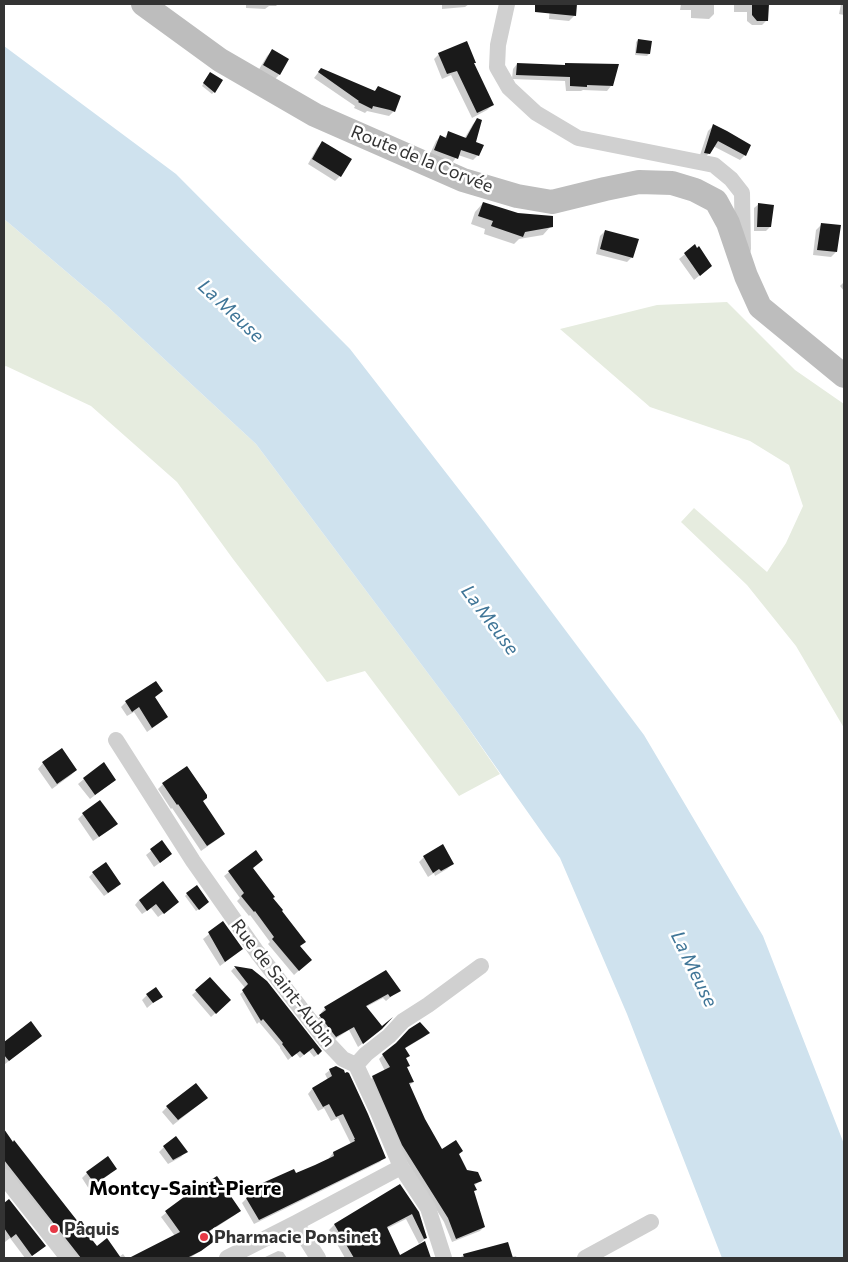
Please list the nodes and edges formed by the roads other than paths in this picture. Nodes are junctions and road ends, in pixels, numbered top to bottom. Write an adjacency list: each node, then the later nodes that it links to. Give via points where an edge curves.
1 (143, 4): 3 (street, Route de la Corvée, via 220,60 315,115 462,180 552,202 639,182 672,183 695,190 716,202 728,223)
2 (507, 4): 3 (street, via 497,67 509,88 536,113 578,138 714,166 742,193)
3 (743, 266): 4 (street, Route de la Corvée, via 760,307)
4 (844, 376)
5 (116, 740): 7 (street, Rue de Saint-Aubin, via 193,861 257,952 326,1041 343,1059)
6 (481, 966): 7 (street, via 403,1021)
7 (356, 1065): 8 (street)
8 (401, 1167): 11 (street); 15 (street, via 428,1208)
9 (4, 1177): 12 (street)
10 (651, 1222): 16 (street)
11 (296, 1223): 13 (street); 14 (street)
12 (68, 1258)
13 (227, 1258)
14 (318, 1258)
15 (444, 1258)
16 (586, 1258)

